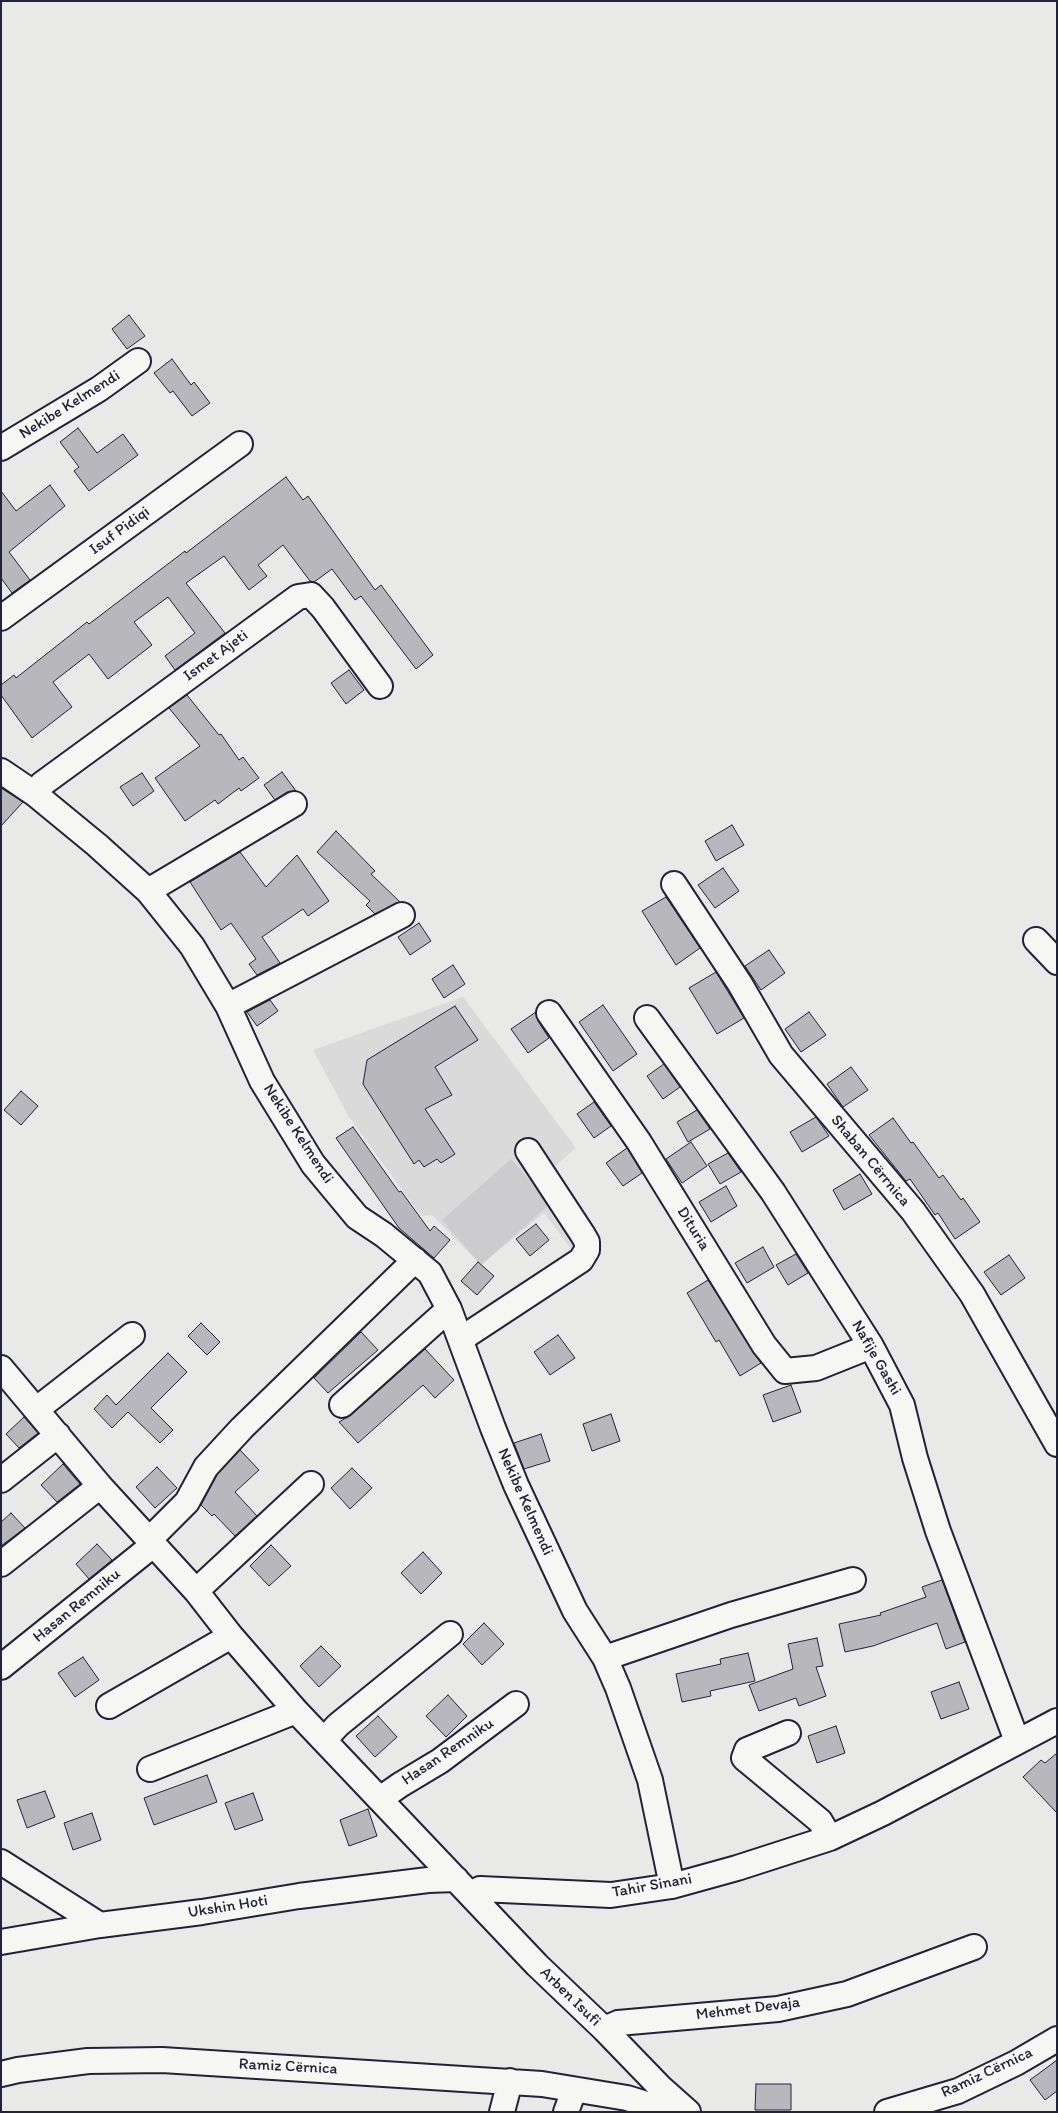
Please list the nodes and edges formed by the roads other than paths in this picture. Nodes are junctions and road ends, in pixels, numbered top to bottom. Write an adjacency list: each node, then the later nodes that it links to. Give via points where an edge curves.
1 (138, 361): 3 (street, Nekibe Kelmendi, via 99,389)
2 (240, 444): 4 (street, Isuf Pidiqi)
3 (1, 448)
4 (1, 618)
5 (380, 686): 7 (street, Ismet Ajeti, via 323,608 311,596 298,597 42,784)
6 (1, 771): 7 (street, Nekibe Kelmendi)
7 (35, 794): 10 (street, Nekibe Kelmendi)
8 (294, 804): 10 (street)
9 (674, 884): 27 (street, Shaban Cërrnica, via 740,984 781,1054 913,1211 972,1294)
10 (148, 891): 14 (street, Nekibe Kelmendi, via 192,946)
11 (402, 915): 14 (street)
12 (1036, 940): 13 (street)
13 (1057, 962)
14 (228, 1006): 18 (street, Nekibe Kelmendi, via 262,1081 314,1164 357,1217)
15 (549, 1013): 22 (street, Dituria, via 639,1142 764,1345 785,1371 816,1368)
16 (646, 1018): 22 (street, Nafije Gashi, via 774,1192)
17 (528, 1151): 21 (street, via 583,1234 587,1250 581,1260)
18 (415, 1260): 19 (street, Nekibe Kelmendi, via 430,1273); 31 (street, Hasan Remniku, via 242,1428 206,1467 187,1502)
19 (450, 1309): 21 (street, Nekibe Kelmendi); 24 (street)
20 (132, 1335): 25 (street)
21 (461, 1339): 37 (street, Nekibe Kelmendi, via 516,1485 575,1611)
22 (871, 1346): 45 (street, Nafije Gashi, via 902,1405 938,1532)
23 (1, 1368): 25 (street)
24 (342, 1405)
25 (37, 1409): 26 (street)
26 (58, 1435): 28 (street); 30 (street)
27 (1057, 1444)
28 (1, 1480)
29 (311, 1484): 34 (street)
30 (100, 1486): 31 (street); 32 (street)
31 (151, 1542): 34 (street); 38 (street, Hasan Remniku)
32 (1, 1564)
33 (853, 1580): 37 (street, via 731,1615)
34 (196, 1591): 36 (street)
35 (450, 1634): 44 (street)
36 (231, 1636): 40 (street); 41 (street)
37 (605, 1658): 51 (street, Nekibe Kelmendi, via 650,1780)
38 (1, 1667)
39 (516, 1704): 47 (street, Hasan Remniku, via 440,1761)
40 (109, 1706)
41 (296, 1711): 44 (street); 46 (street)
42 (1057, 1722): 45 (street, Tahir Sinani)
43 (788, 1733): 48 (street, via 747,1750 744,1758 820,1821)
44 (324, 1740): 47 (street)
45 (1017, 1741): 48 (street, Tahir Sinani, via 883,1814)
46 (150, 1769)
47 (380, 1799): 50 (street)
48 (830, 1838): 51 (street, Tahir Sinani)
49 (1, 1862): 52 (street)
50 (463, 1886): 51 (street, Tahir Sinani, via 480,1890 611,1895); 52 (street, Ukshin Hoti, via 428,1880); 55 (street, Arben Isufi, via 537,1965)
51 (672, 1886)
52 (100, 1925): 53 (street, Ukshin Hoti)
53 (1, 1942)
54 (974, 1947): 55 (street, Mehmet Devaja, via 847,1994 778,2008 618,2023)
55 (604, 2029): 64 (street, Arben Isufi)
56 (1057, 2039): 65 (street, Ramiz Cërnica, via 958,2091)
57 (1, 2074): 58 (street, Ramiz Cërnica, via 88,2061 162,2060)
58 (510, 2082): 59 (street, Ramiz Cërnica); 61 (street)
59 (574, 2090): 60 (street, Ramiz Cërnica); 62 (street)
60 (626, 2105): 63 (street, Ramiz Cërnica)
61 (502, 2112)
62 (566, 2112)
63 (672, 2112)
64 (688, 2112)
65 (887, 2112)

